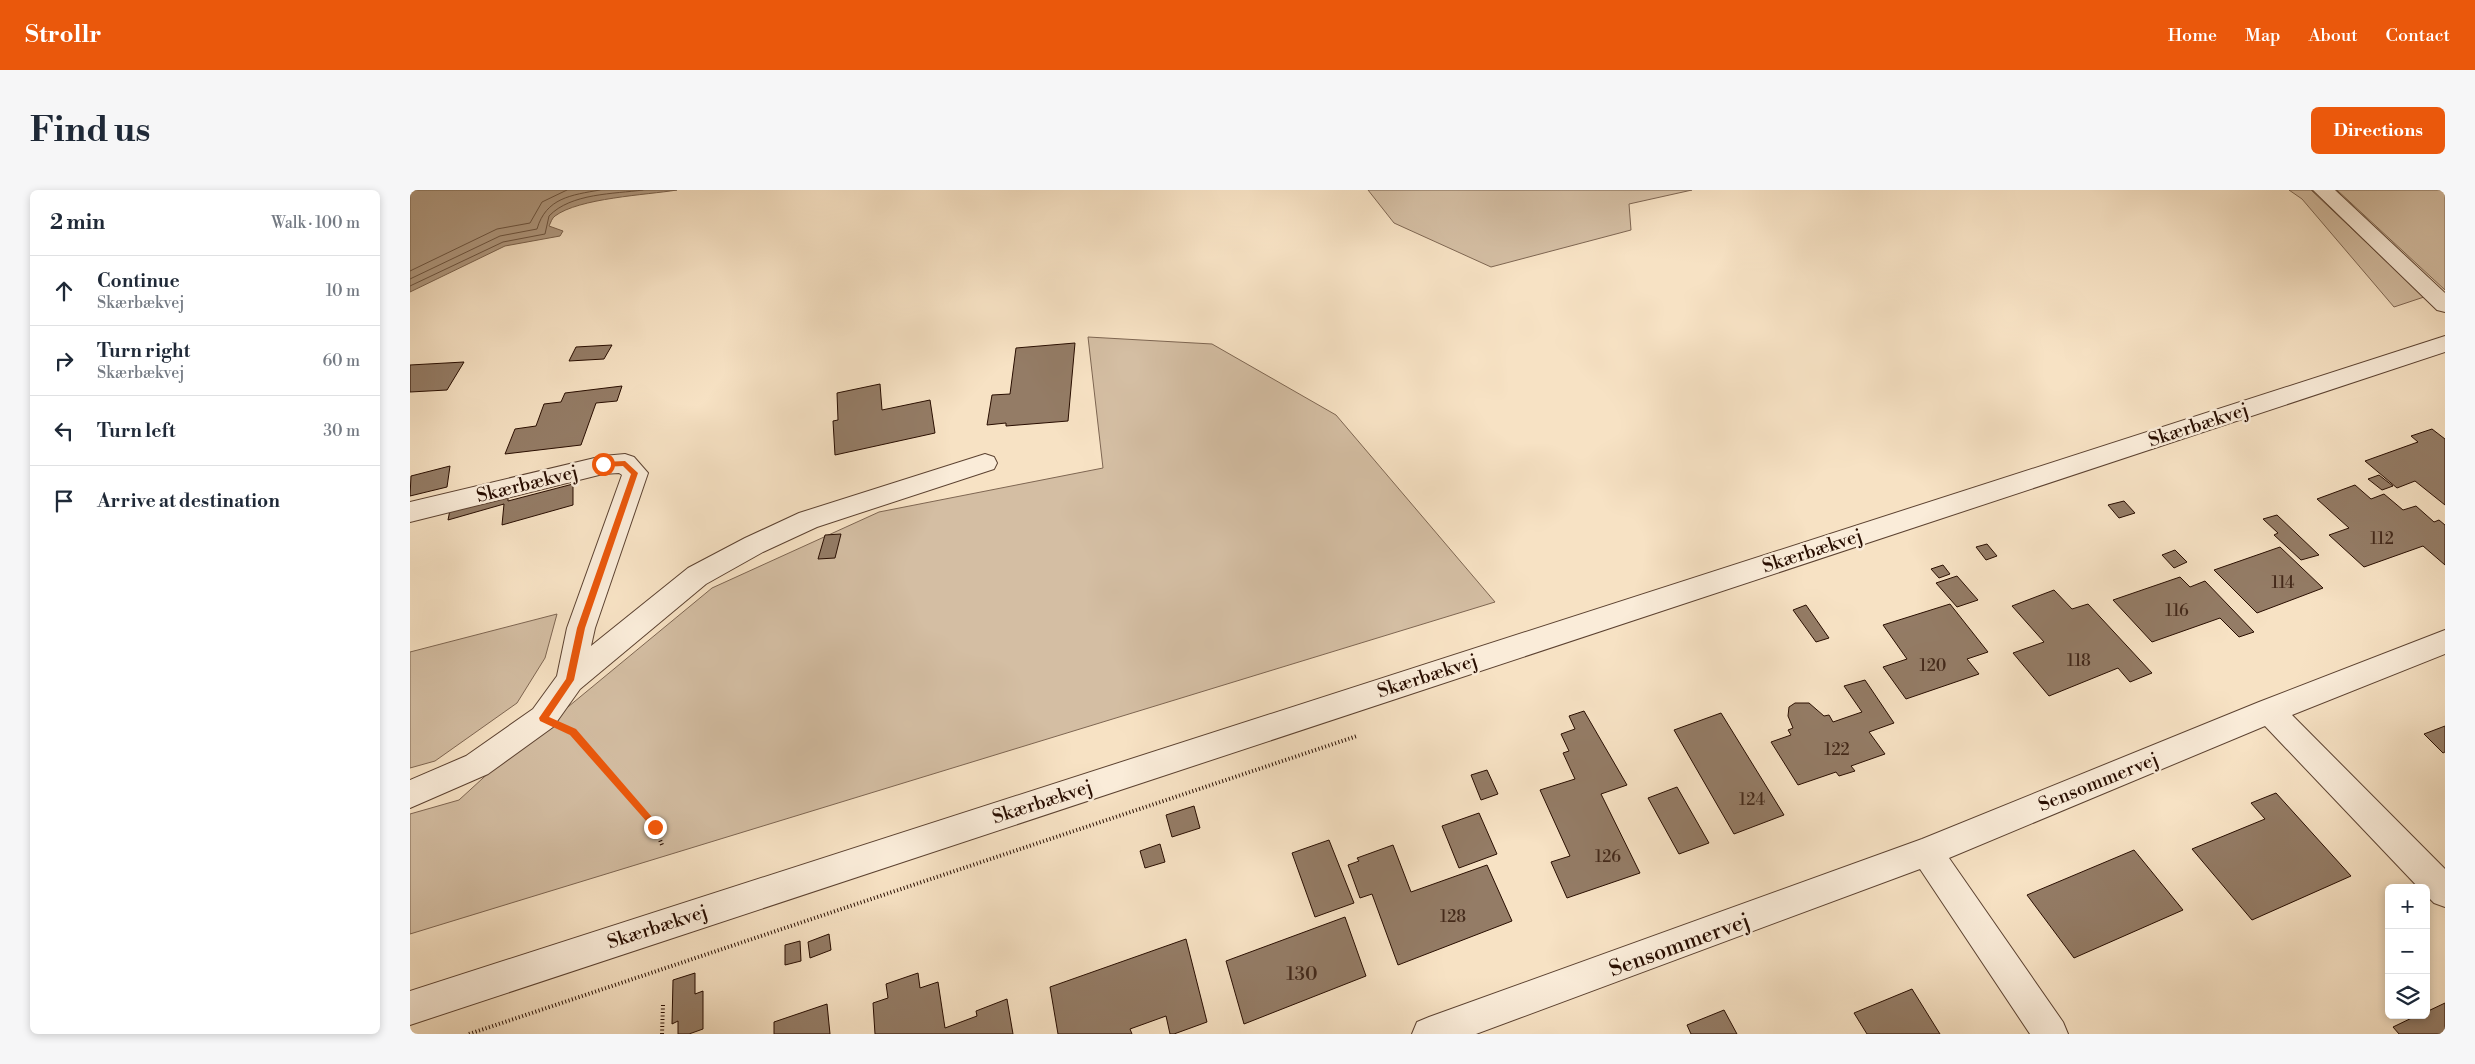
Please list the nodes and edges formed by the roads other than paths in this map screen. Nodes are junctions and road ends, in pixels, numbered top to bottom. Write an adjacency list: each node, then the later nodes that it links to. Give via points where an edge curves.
1 (2323, 190): 2 (street)
2 (2445, 305)
3 (2445, 344): 12 (street, Skærbækvej)
4 (985, 463): 7 (street, Skærbækvej, via 808,520 754,544 696,576)
5 (410, 512): 7 (street, Skærbækvej, via 603,464 625,464 635,473 581,628)
6 (2445, 642): 8 (street, Sensommervej)
7 (570, 680): 9 (street, Skærbækvej, via 543,718 477,765)
8 (2269, 711): 10 (street, Sensommervej); 11 (street)
9 (410, 794)
10 (1927, 852): 13 (street, Sensommervej); 14 (street)
11 (2445, 892)
12 (410, 1008)
13 (1429, 1034)
14 (2051, 1034)

